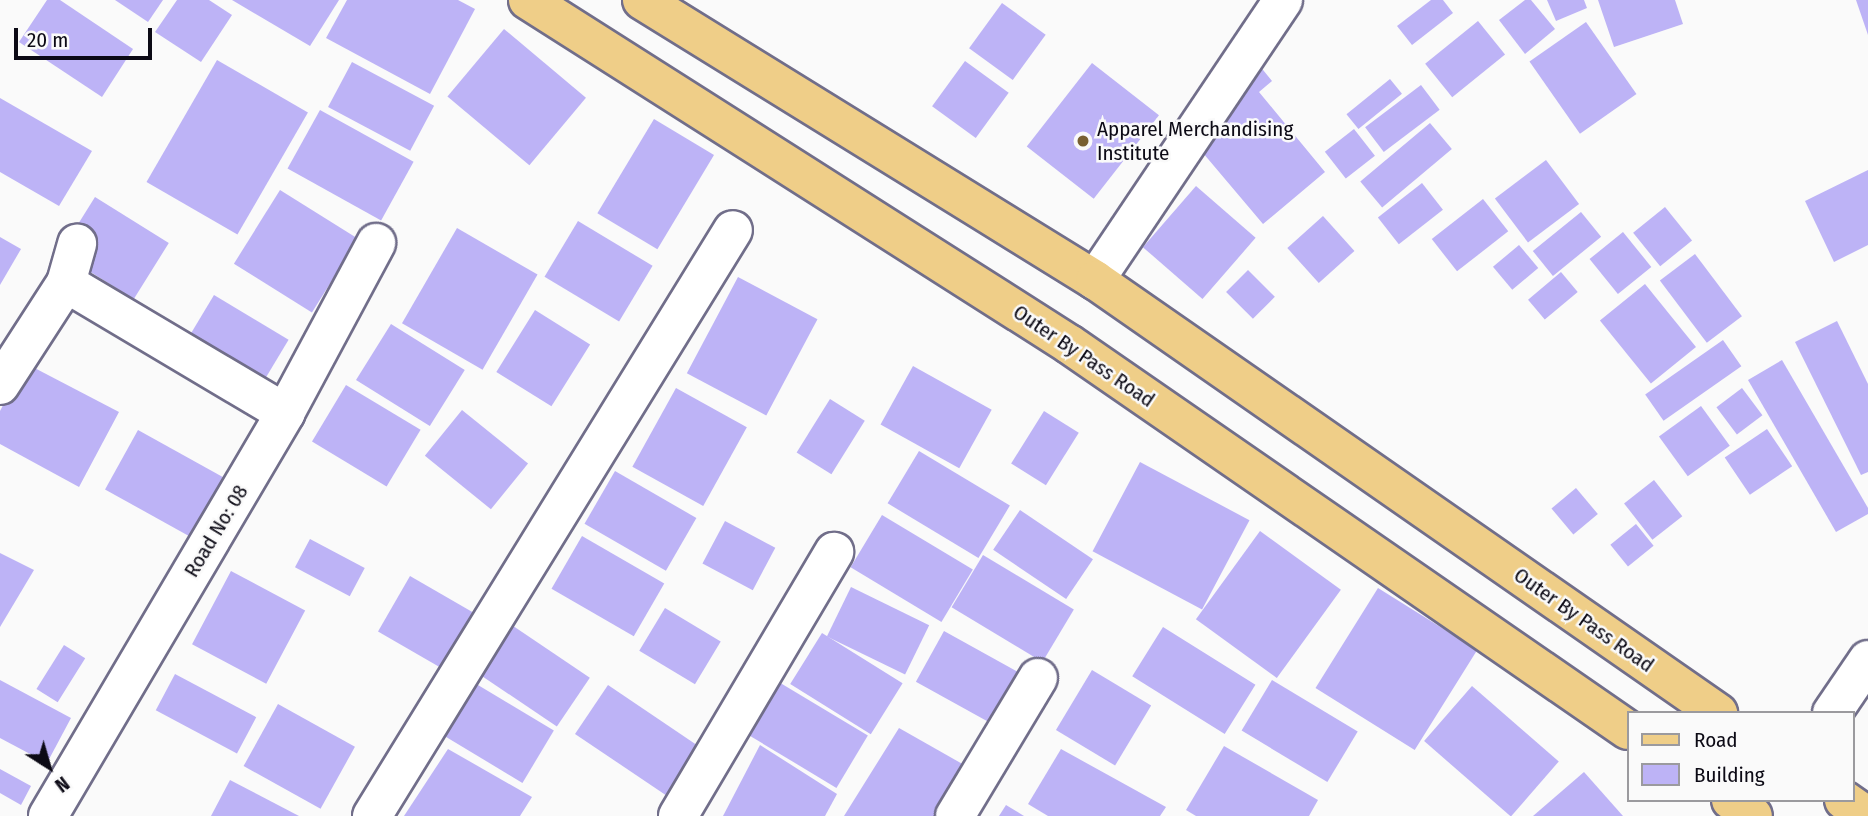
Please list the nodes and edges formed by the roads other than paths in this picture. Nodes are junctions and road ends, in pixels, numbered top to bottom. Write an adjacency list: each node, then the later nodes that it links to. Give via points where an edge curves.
1 (528, 0): 16 (main road, Outer By Pass Road, via 1069,344)
2 (642, 0): 7 (main road, Outer By Pass Road)
3 (1283, 0): 7 (street)
4 (733, 230): 20 (street)
5 (376, 243): 10 (street, Road No: 08)
6 (77, 244): 8 (street)
7 (1095, 281): 14 (main road, Outer By Pass Road)
8 (66, 283): 9 (street); 10 (street)
9 (0, 385)
10 (285, 413): 19 (street, Road No: 08)
11 (834, 552): 21 (street)
12 (1868, 660): 15 (street)
13 (1038, 678): 22 (street)
14 (1715, 711)
15 (1833, 711)
16 (1626, 729)
17 (1734, 802): 23 (main road)
18 (1847, 802): 24 (main road)
19 (48, 816)
20 (372, 816)
21 (678, 816)
22 (955, 816)
23 (1754, 816)
24 (1867, 816)

